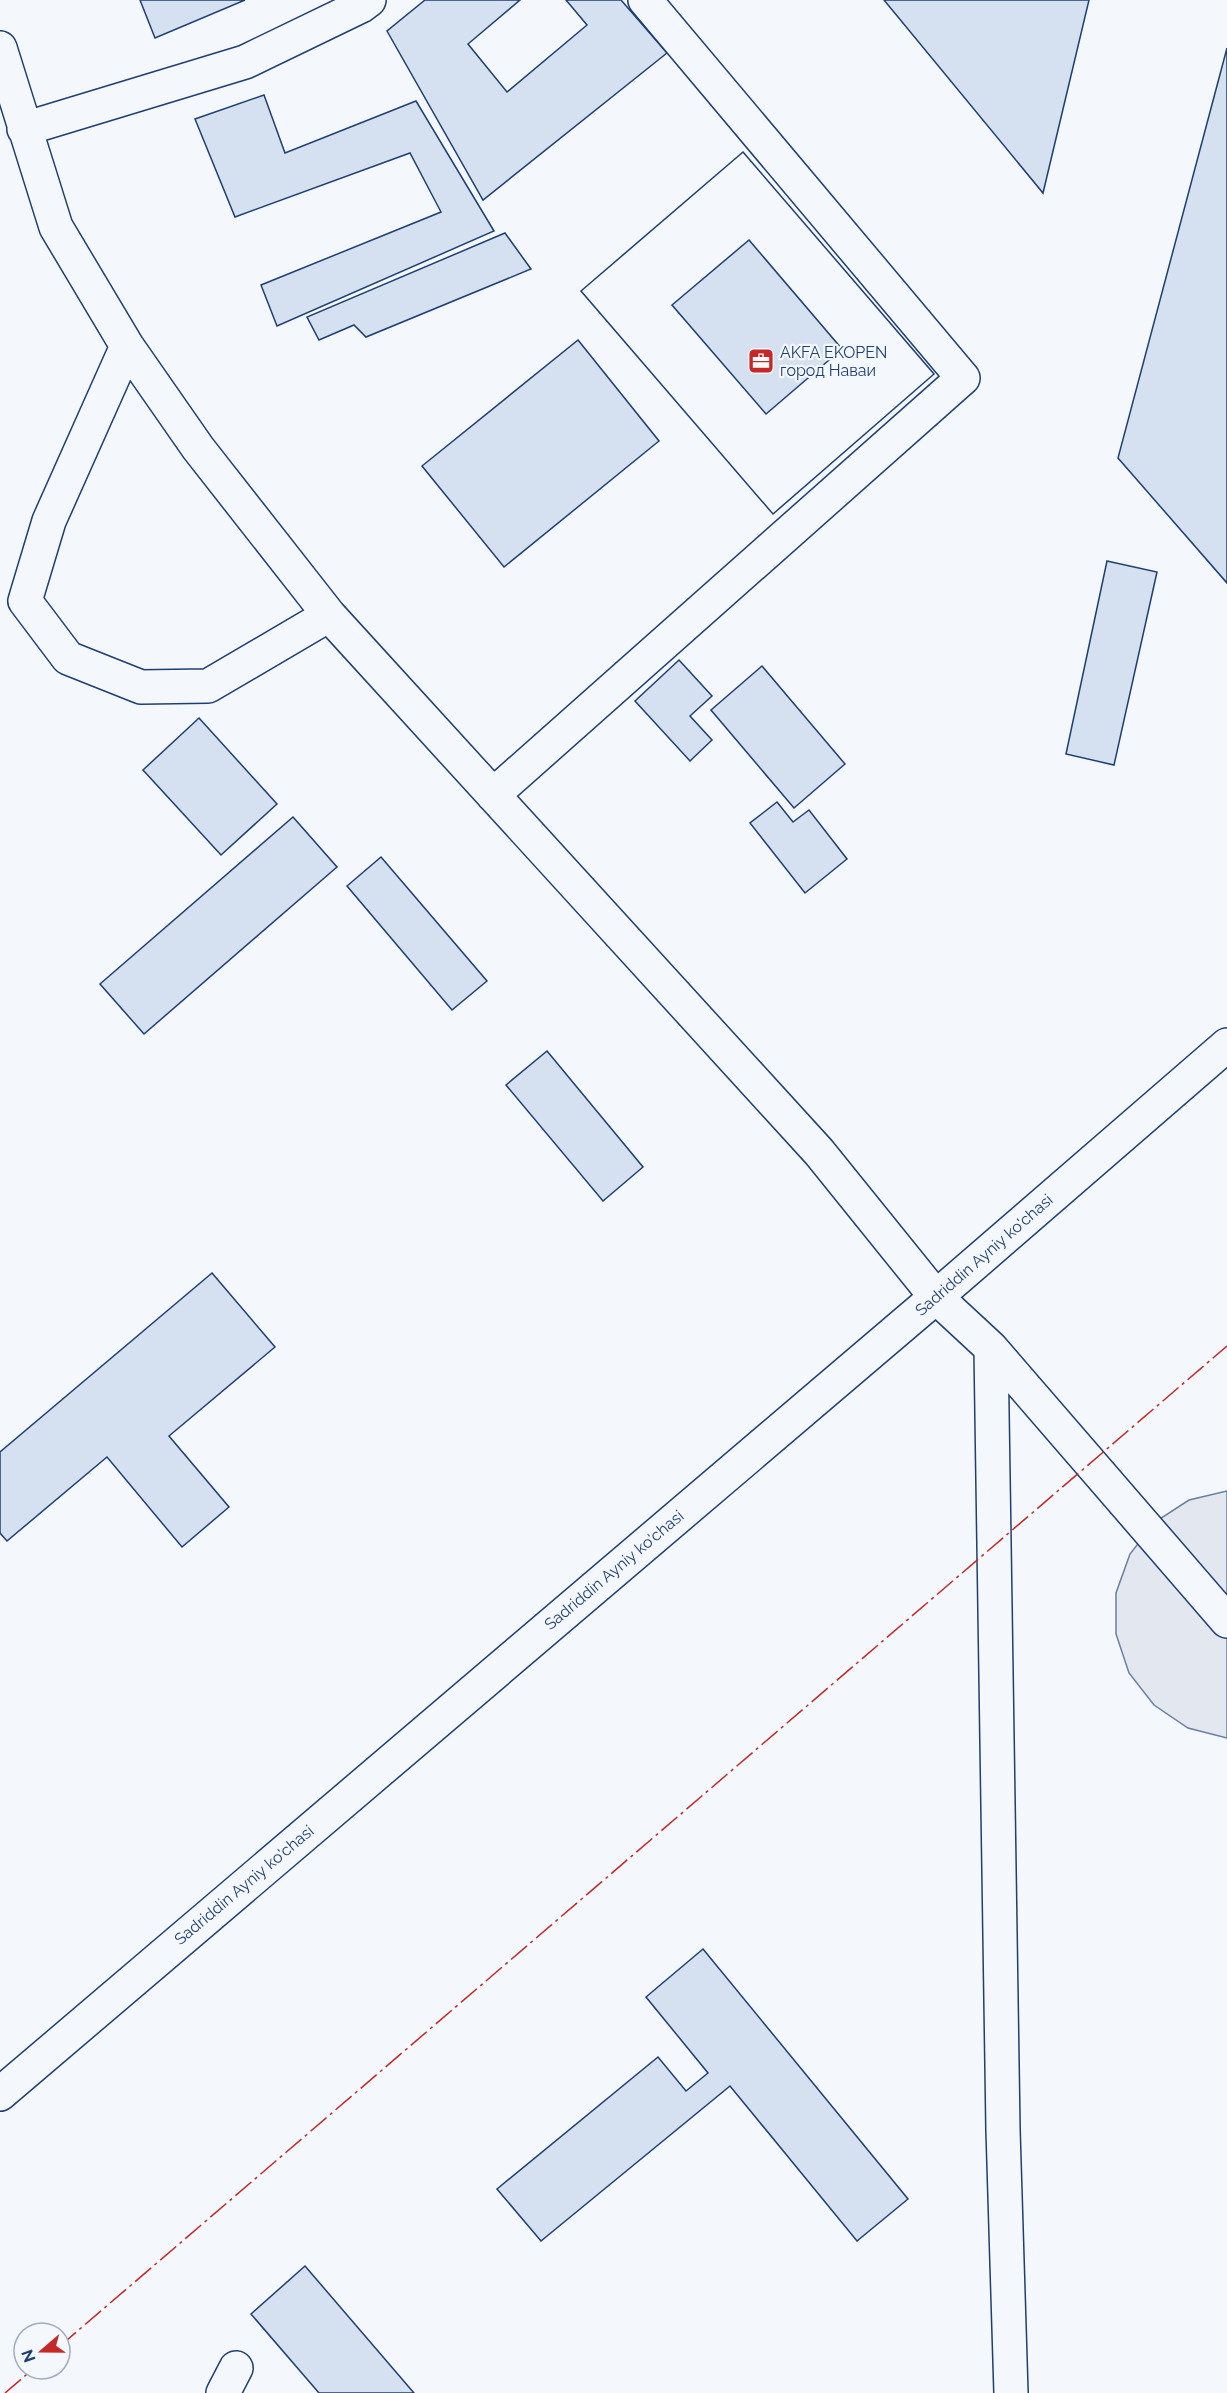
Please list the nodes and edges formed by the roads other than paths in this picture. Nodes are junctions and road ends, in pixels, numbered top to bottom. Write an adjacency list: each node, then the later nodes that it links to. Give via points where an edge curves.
1 (369, 0): 4 (street, via 245,62)
2 (645, 0): 7 (street, via 963,378)
3 (0, 48): 4 (street)
4 (24, 129): 5 (street, via 56,227)
5 (127, 346): 6 (street, via 198,448); 6 (street, via 49,521 25,601 68,658 141,687 208,686)
6 (329, 615): 7 (street)
7 (493, 795): 9 (street, via 819,1152)
8 (1227, 1045): 9 (street, Sadriddin Ayniy ko'chasi)
9 (936, 1297): 10 (street); 12 (street, Sadriddin Ayniy ko'chasi)
10 (992, 1348): 11 (street); 13 (street, via 1003,2130)
11 (1227, 1621)
12 (0, 2094)
13 (1011, 2393)

